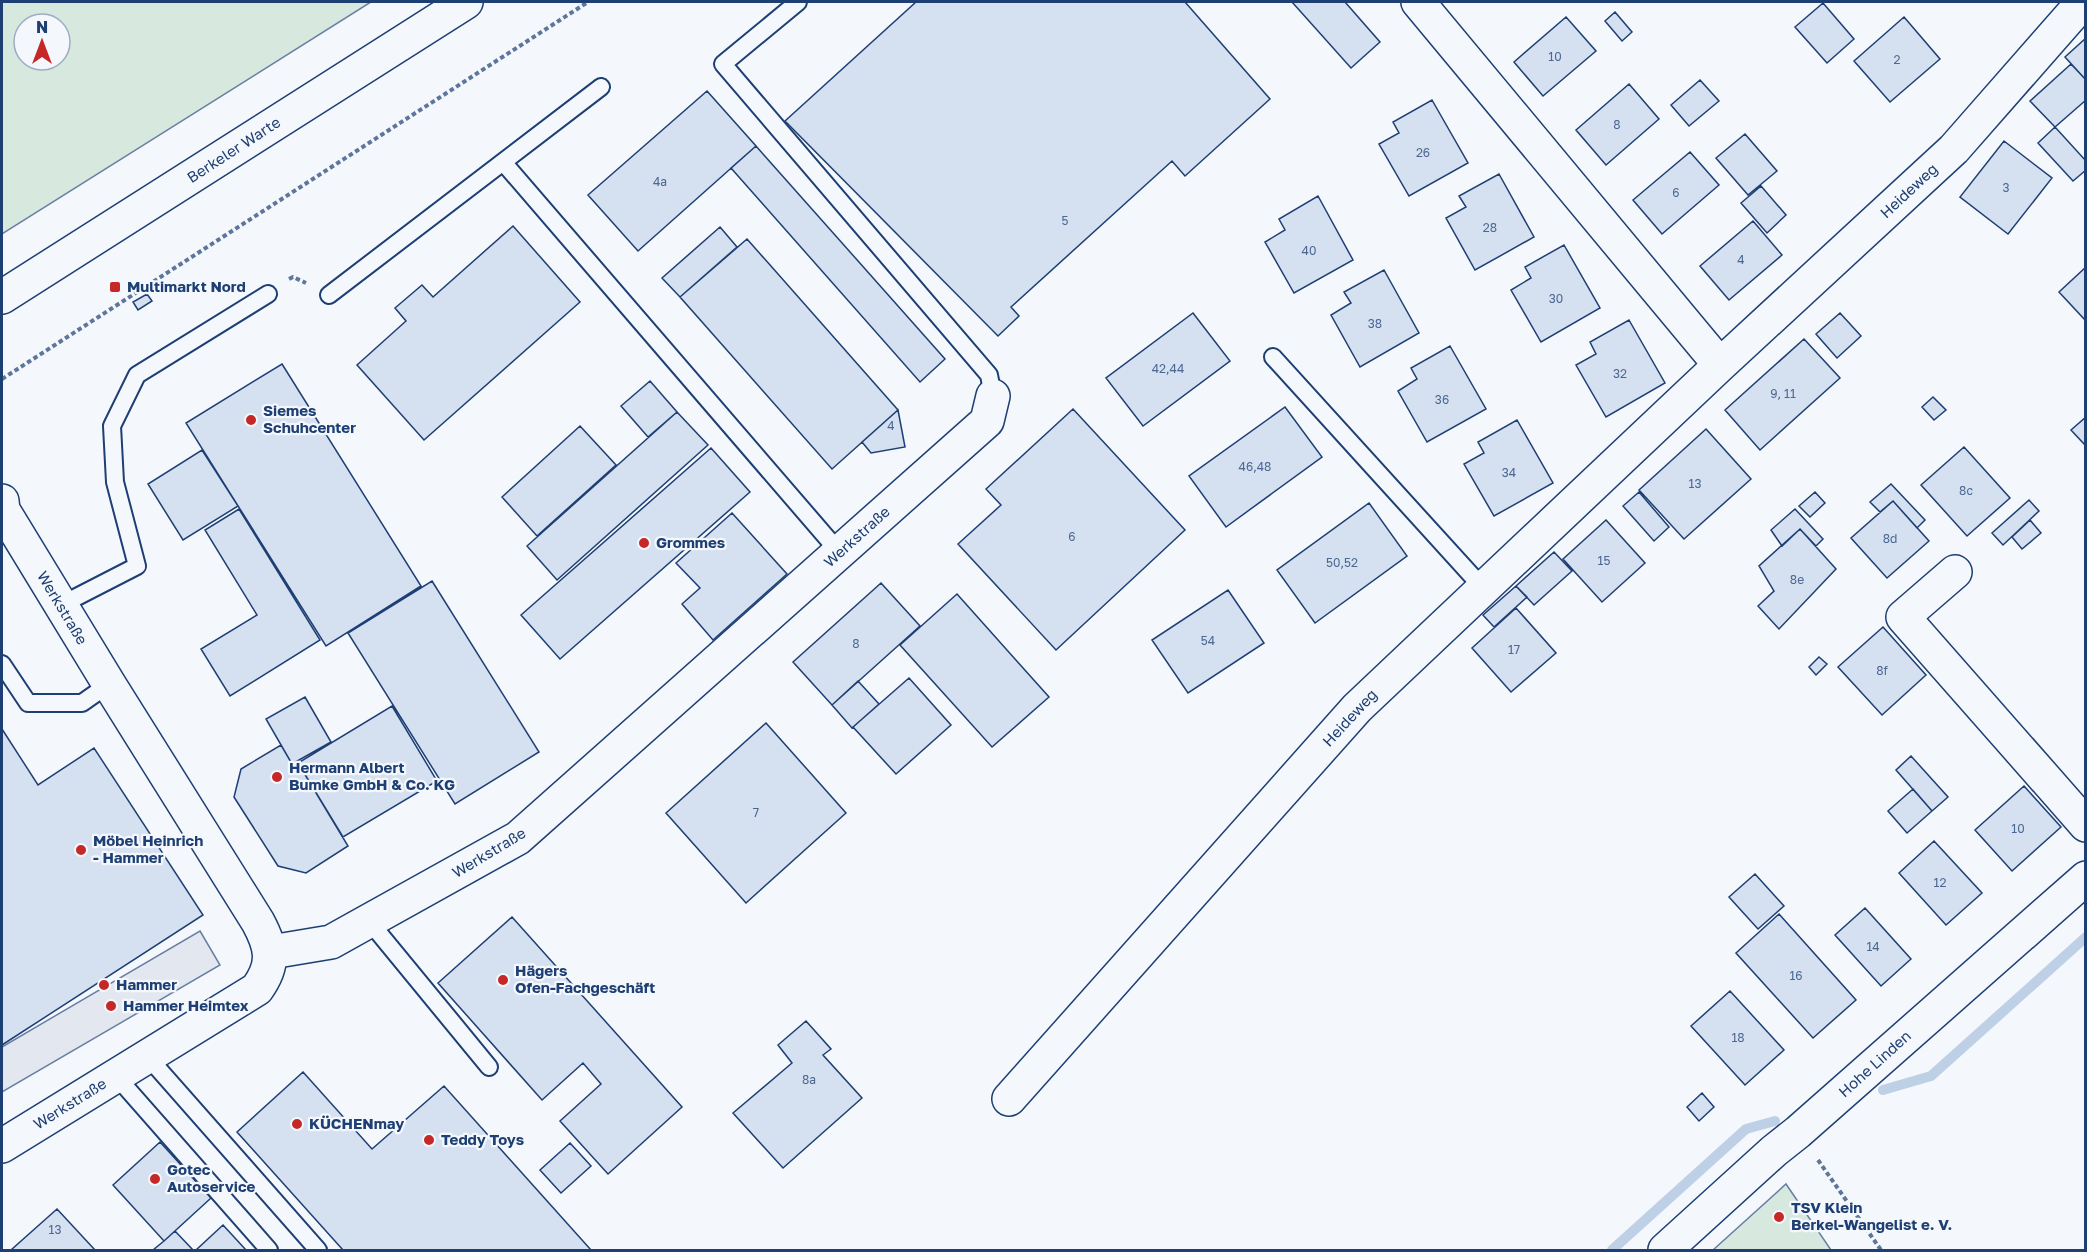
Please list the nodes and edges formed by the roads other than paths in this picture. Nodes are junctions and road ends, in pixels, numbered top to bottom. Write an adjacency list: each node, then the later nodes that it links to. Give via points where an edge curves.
1 (466, 2): 9 (street, Berkeler Warte)
2 (798, 2): 12 (lane, Werkstraße, via 723,64 989,375)
3 (1418, 2): 11 (street)
4 (2083, 2): 11 (street, Heideweg, via 1954,149)
5 (601, 87): 6 (lane)
6 (503, 162): 8 (lane); 14 (lane)
7 (268, 294): 17 (lane, via 137,375 112,426 115,482 137,566)
8 (329, 295)
9 (2, 297)
10 (1273, 357): 16 (lane)
11 (1720, 365): 16 (street, Heideweg)
12 (993, 396): 14 (street, Werkstraße, via 987,421)
13 (2, 507): 17 (street, Werkstraße)
14 (840, 553): 22 (street, Werkstraße, via 518,838)
15 (1955, 572): 20 (street, via 1903,617)
16 (1484, 588): 27 (street, Heideweg, via 1357,708)
17 (60, 605): 19 (street, Werkstraße)
18 (2, 664): 19 (lane, via 28,703 82,703)
19 (109, 684): 23 (street, Werkstraße, via 258,922)
20 (2085, 825)
21 (2085, 878): 31 (street, Hohe Linden)
22 (369, 921): 23 (street, Werkstraße, via 331,942); 25 (lane)
23 (271, 952): 24 (street, Werkstraße, via 267,975 257,989)
24 (147, 1056): 26 (street, Werkstraße); 30 (lane)
25 (489, 1067)
26 (116, 1076): 28 (street, Werkstraße); 29 (lane)
27 (1009, 1099)
28 (2, 1146)
29 (269, 1251)
30 (318, 1251)
31 (1665, 1251)

